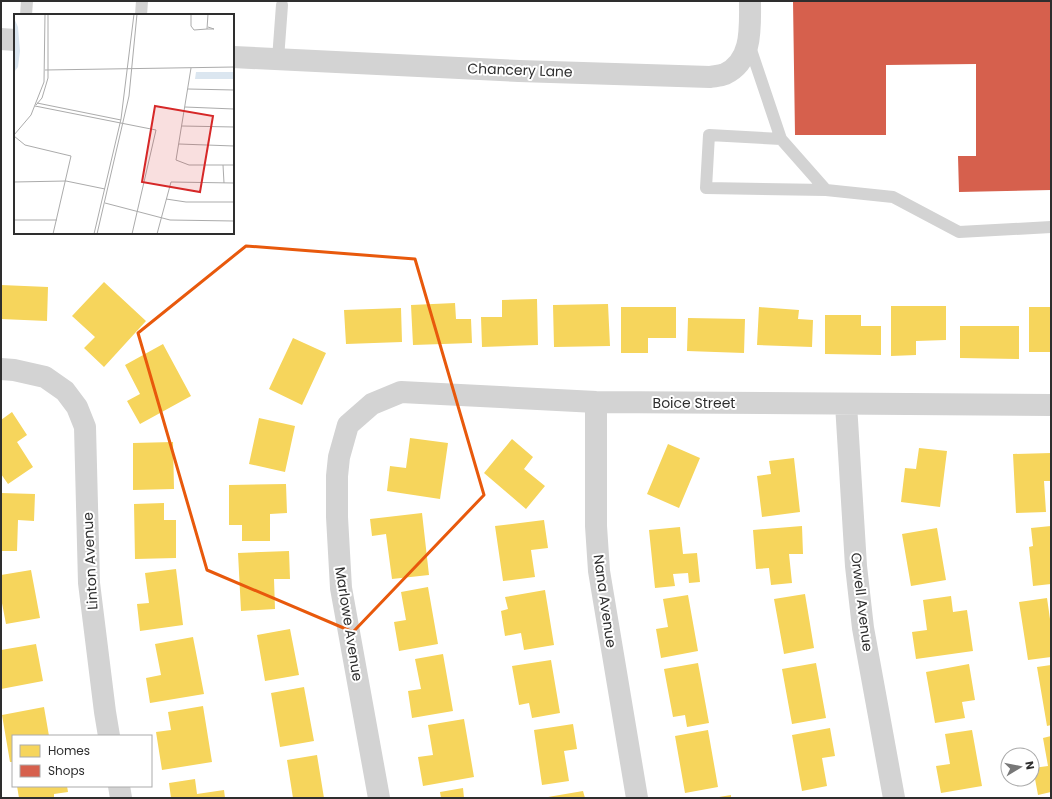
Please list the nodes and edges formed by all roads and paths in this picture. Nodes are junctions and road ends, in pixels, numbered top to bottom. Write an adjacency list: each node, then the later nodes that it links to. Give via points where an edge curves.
1 (27, 1): 5 (lane)
2 (142, 1): 6 (lane)
3 (750, 1): 9 (street, Chancery Lane)
4 (282, 5): 11 (lane)
5 (26, 14)
6 (141, 14)
7 (1, 39): 8 (street)
8 (14, 40)
9 (748, 43): 11 (street, Chancery Lane, via 743,58 733,69 710,77); 12 (lane)
10 (234, 57): 11 (street, Chancery Lane)
11 (278, 59)
12 (781, 138): 13 (lane); 13 (lane, via 709,135 706,188)
13 (826, 190): 14 (lane, via 894,197 959,232)
14 (1051, 227)
15 (1, 369): 20 (street, Linton Avenue, via 45,377 65,390 77,407 85,427 89,583)
16 (596, 402): 17 (street, Boice Street); 19 (street, Boice Street, via 402,392 372,404); 24 (street, Nana Avenue, via 596,526 599,571)
17 (846, 404): 18 (street, Boice Street); 25 (street, Orwell Avenue, via 856,566)
18 (1051, 405)
19 (348, 425): 23 (street, Marlowe Avenue, via 339,457 337,476 341,588)
20 (109, 735)
21 (119, 787): 22 (street)
22 (121, 798)
23 (379, 798)
24 (638, 798)
25 (894, 798)

